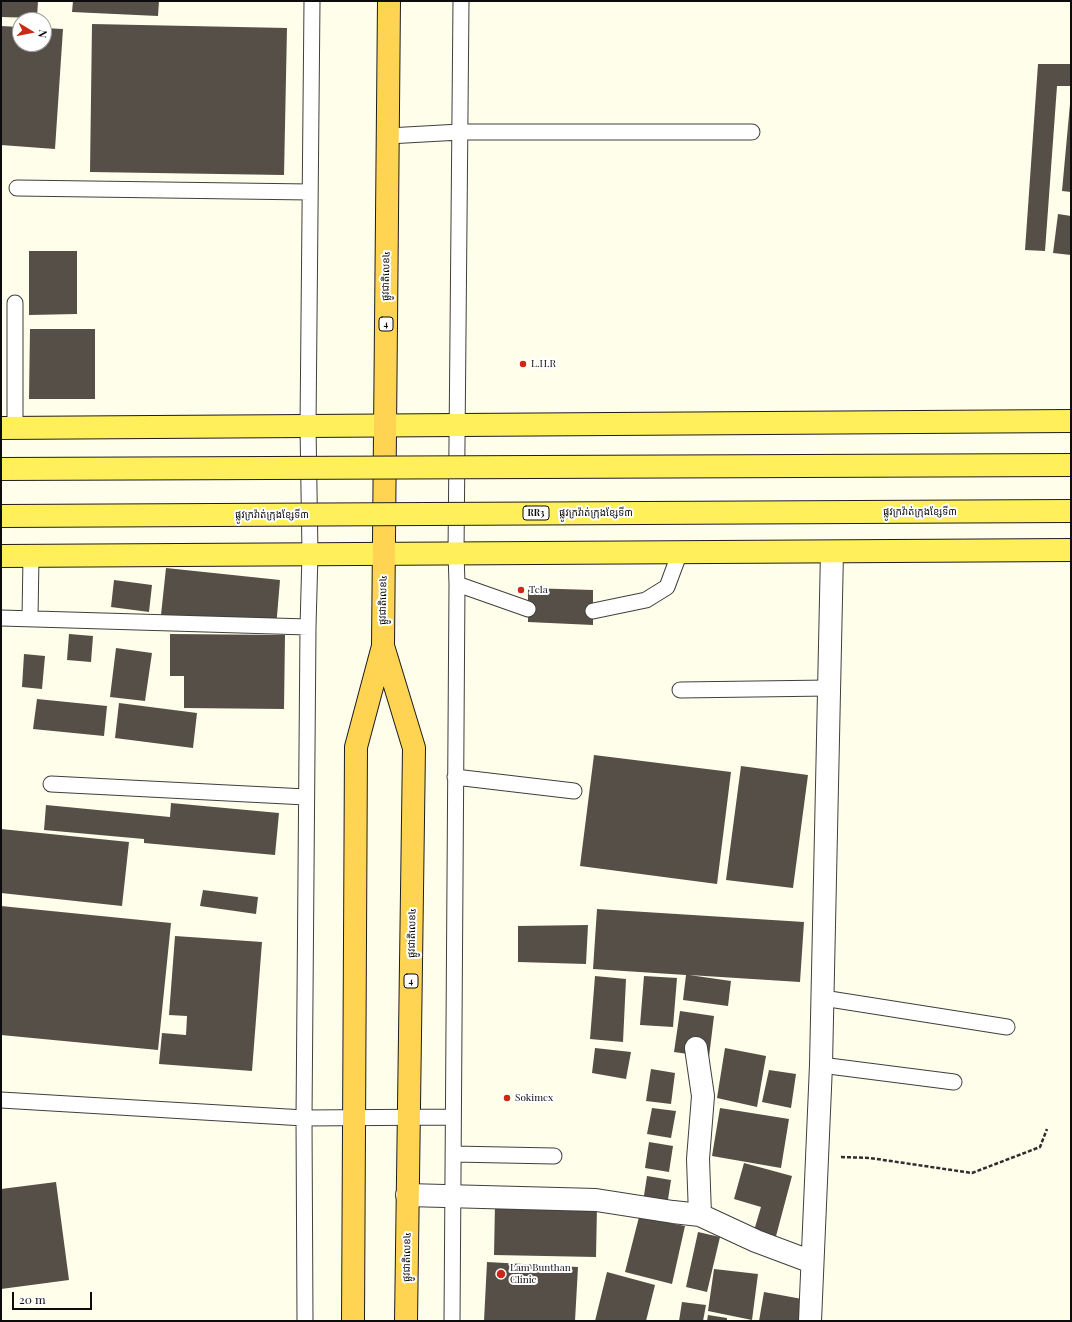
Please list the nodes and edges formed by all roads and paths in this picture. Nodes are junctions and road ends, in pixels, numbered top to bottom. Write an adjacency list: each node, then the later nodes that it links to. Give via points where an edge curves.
1 (312, 1): 8 (lane)
2 (389, 1): 6 (highway, ផ្លូវជាតិលេខ៤ / 4)
3 (462, 1): 4 (lane)
4 (460, 132): 5 (lane); 6 (lane); 12 (lane)
5 (752, 132)
6 (388, 136): 11 (highway, ផ្លូវជាតិលេខ៤ / 4)
7 (18, 188): 8 (lane)
8 (310, 192): 13 (lane)
9 (15, 303): 14 (lane)
10 (1071, 421): 12 (main road)
11 (385, 425): 12 (main road); 13 (main road); 24 (highway, ផ្លូវជាតិលេខ៤ / 4)
12 (457, 425): 22 (lane)
13 (308, 426): 14 (main road); 23 (lane)
14 (8, 428)
15 (1071, 465): 16 (main road, bridge)
16 (1, 469)
17 (1071, 511): 18 (main road, ផ្លូវក្រវ៉ាត់ក្រុងខ្សែទី៣ / RR3, bridge)
18 (1, 516)
19 (1071, 550): 21 (main road)
20 (680, 552): 21 (main road); 22 (main road); 29 (lane, via 667,587 646,600)
21 (832, 552): 34 (street)
22 (456, 553): 24 (main road); 27 (lane)
23 (310, 554): 24 (main road); 26 (main road); 32 (lane)
24 (384, 554): 33 (highway, ផ្លូវជាតិលេខ៤ / 4)
25 (1, 556): 26 (main road)
26 (30, 556): 31 (lane)
27 (457, 584): 28 (lane); 36 (lane)
28 (528, 609)
29 (593, 611)
30 (1, 618): 31 (lane)
31 (30, 618): 32 (lane)
32 (308, 627): 39 (lane)
33 (383, 646): 48 (highway, ផ្លូវជាតិលេខ៤ / 4, via 356,748); 49 (highway, ផ្លូវជាតិលេខ៤ / 4, via 414,748)
34 (829, 688): 35 (lane); 40 (street)
35 (680, 690)
36 (456, 777): 38 (lane); 46 (lane)
37 (52, 784): 39 (lane)
38 (574, 791)
39 (306, 797): 47 (lane)
40 (822, 998): 41 (lane); 43 (street)
41 (1006, 1027)
42 (696, 1048): 56 (street, via 703,1096 698,1159)
43 (821, 1065): 44 (lane); 52 (street)
44 (954, 1082)
45 (1, 1100): 47 (lane)
46 (453, 1117): 49 (lane); 51 (lane)
47 (304, 1118): 48 (lane); 58 (lane)
48 (354, 1118): 49 (lane); 59 (highway, ផ្លូវជាតិលេខ៤ / 4)
49 (409, 1118): 54 (highway, ផ្លូវជាតិលេខ៤ / 4)
50 (1046, 1129): 52 (path, via 1040,1147 972,1173 870,1158)
51 (453, 1154): 53 (lane); 55 (lane)
52 (816, 1155): 57 (street)
53 (554, 1156)
54 (407, 1196): 55 (street); 60 (highway, ផ្លូវជាតិលេខ៤ / 4)
55 (453, 1197): 56 (street, via 596,1200); 61 (lane)
56 (700, 1215): 57 (street, via 756,1241)
57 (812, 1262): 62 (street)
58 (305, 1321)
59 (353, 1321)
60 (406, 1321)
61 (452, 1321)
62 (810, 1321)

